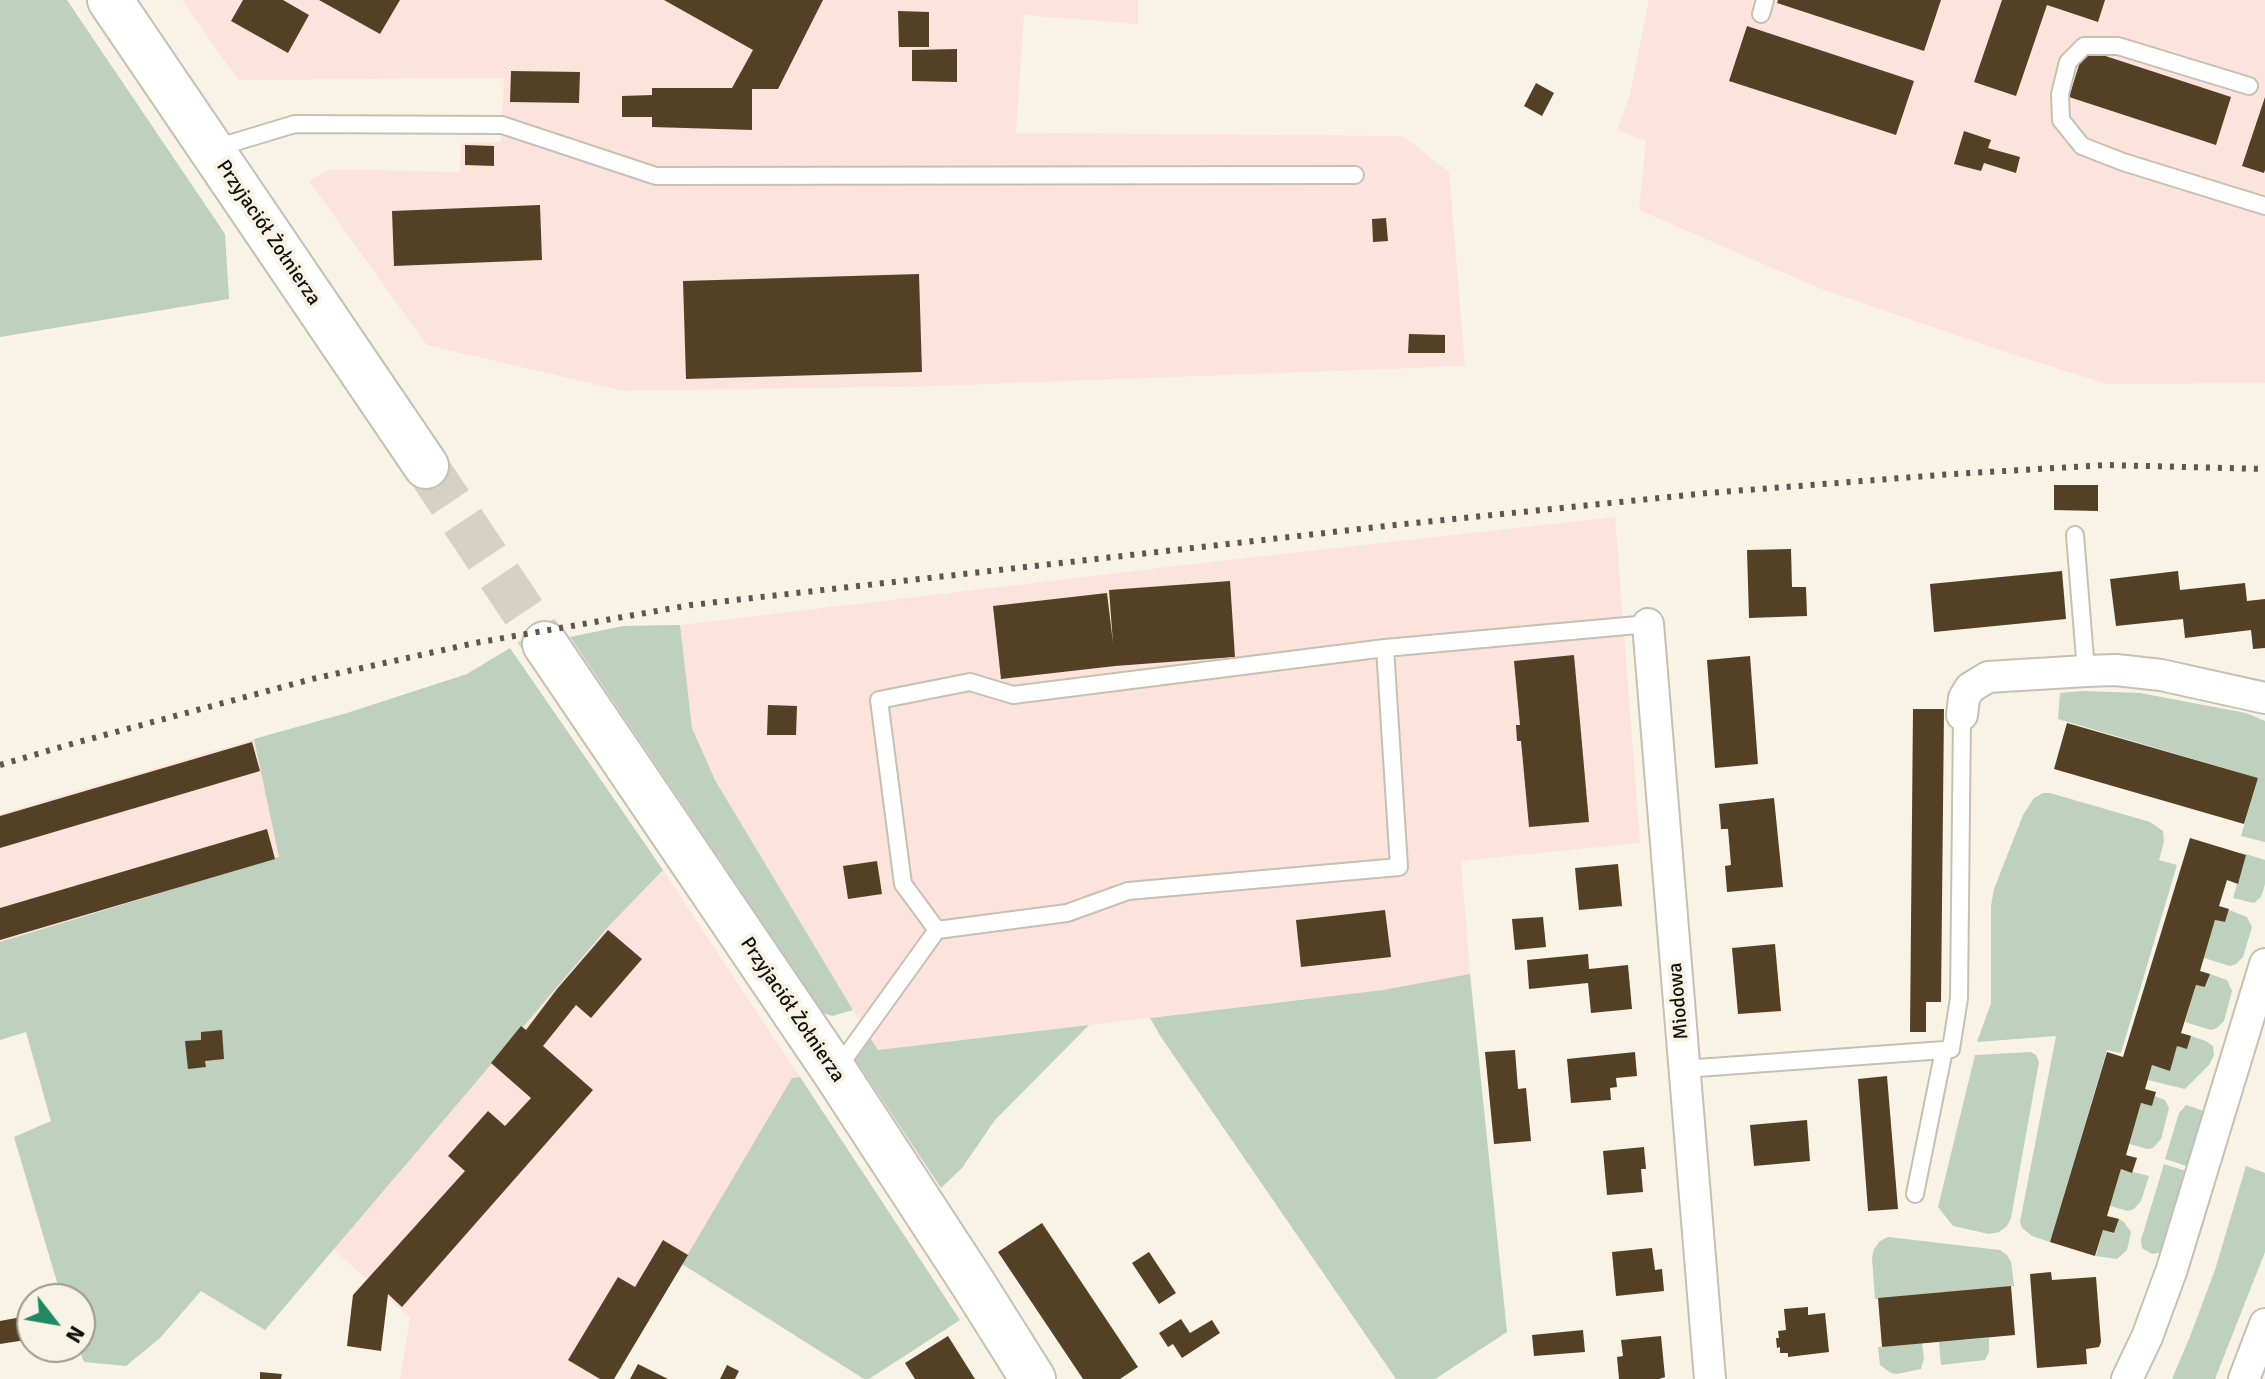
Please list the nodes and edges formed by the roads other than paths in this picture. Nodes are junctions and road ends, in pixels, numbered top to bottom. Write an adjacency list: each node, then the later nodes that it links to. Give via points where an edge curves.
1 (110, 0): 3 (main road, Przyjaciół Żołnierza)
2 (2249, 86): 5 (lane, via 2118,46 2084,46 2068,62 2060,94 2061,120 2082,146)
3 (210, 150): 4 (lane, via 295,124 502,125 656,176); 6 (main road, Przyjaciół Żołnierza)
4 (1355, 175)
5 (2265, 206)
6 (426, 466)
7 (2075, 535): 11 (lane)
8 (1648, 624): 10 (lane); 17 (street, Miodowa)
9 (545, 644): 18 (main road, Przyjaciół Żołnierza)
10 (1385, 648): 14 (lane, via 1399,867 1128,891 1067,913); 14 (lane, via 1013,695 970,682 879,700 903,884)
11 (2086, 671): 12 (street, via 2161,675); 13 (street, via 1988,677 1970,688)
12 (2265, 698)
13 (1962, 715): 16 (lane, via 1959,998 1951,1049)
14 (937, 930): 18 (lane)
15 (2265, 964): 23 (street, via 2172,1269)
16 (1944, 1050): 17 (lane); 19 (lane)
17 (1684, 1069): 22 (street, Miodowa)
18 (835, 1072): 21 (main road, Przyjaciół Żołnierza)
19 (1915, 1194)
20 (2265, 1324): 24 (street)
21 (1033, 1379)
22 (1710, 1379)
23 (2127, 1379)
24 (2244, 1379)

